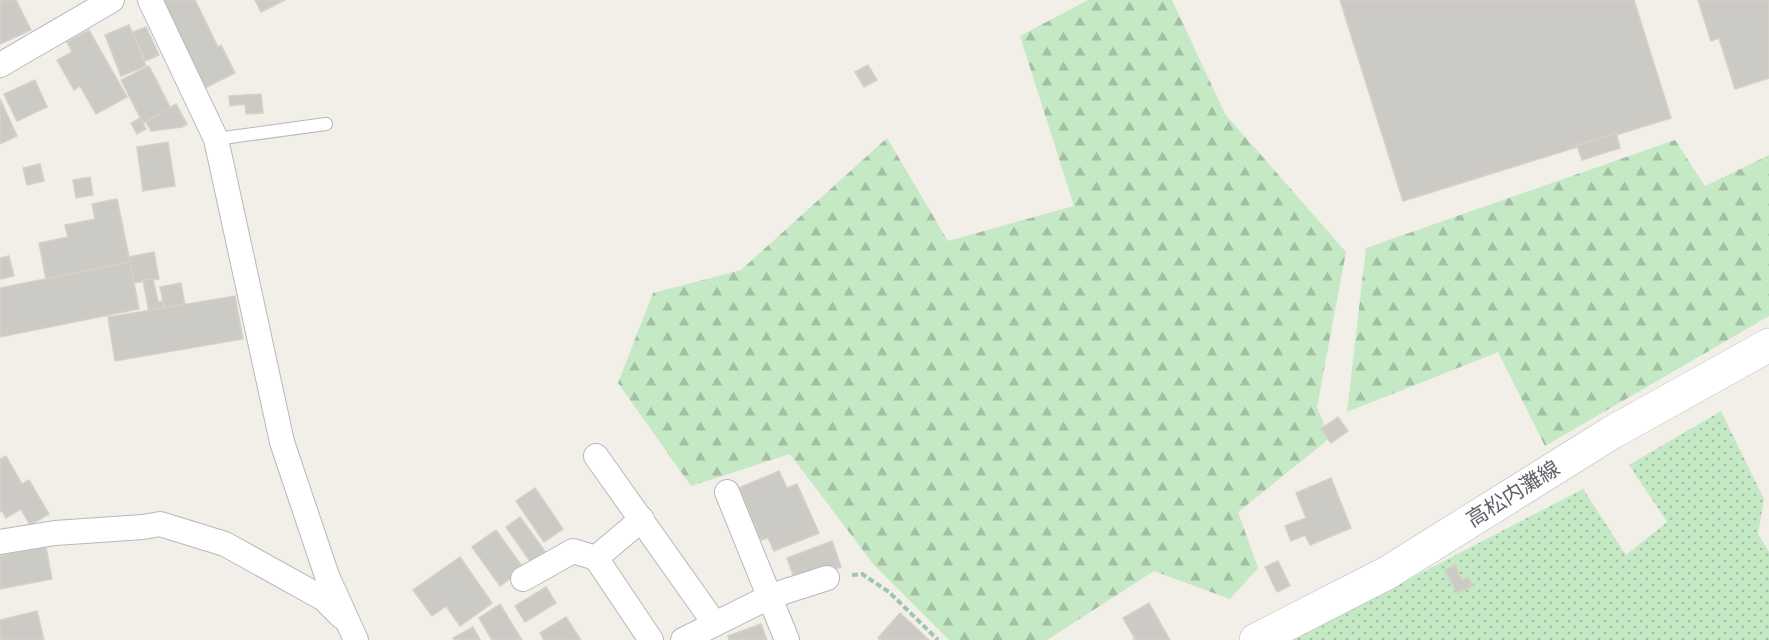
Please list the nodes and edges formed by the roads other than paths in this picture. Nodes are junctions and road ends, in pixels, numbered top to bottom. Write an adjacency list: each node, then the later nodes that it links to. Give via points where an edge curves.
1 (150, 0): 5 (street)
2 (101, 3): 3 (street)
3 (0, 65)
4 (326, 124): 5 (lane)
5 (216, 139): 16 (street, via 282,442 327,576)
6 (1769, 345): 21 (main road, 高松内灘線, via 1611,432 1387,573)
7 (596, 456): 9 (street)
8 (727, 492): 14 (street)
9 (642, 519): 11 (street); 15 (street)
10 (0, 542): 16 (street, via 55,532 160,524 225,544 324,599)
11 (596, 558): 13 (street, via 573,551); 18 (street)
12 (828, 578): 14 (street)
13 (523, 579)
14 (771, 596): 15 (street); 20 (street)
15 (715, 624): 19 (street)
16 (351, 630): 17 (street)
17 (369, 640)
18 (651, 640)
19 (684, 640)
20 (788, 640)
21 (1256, 640)

